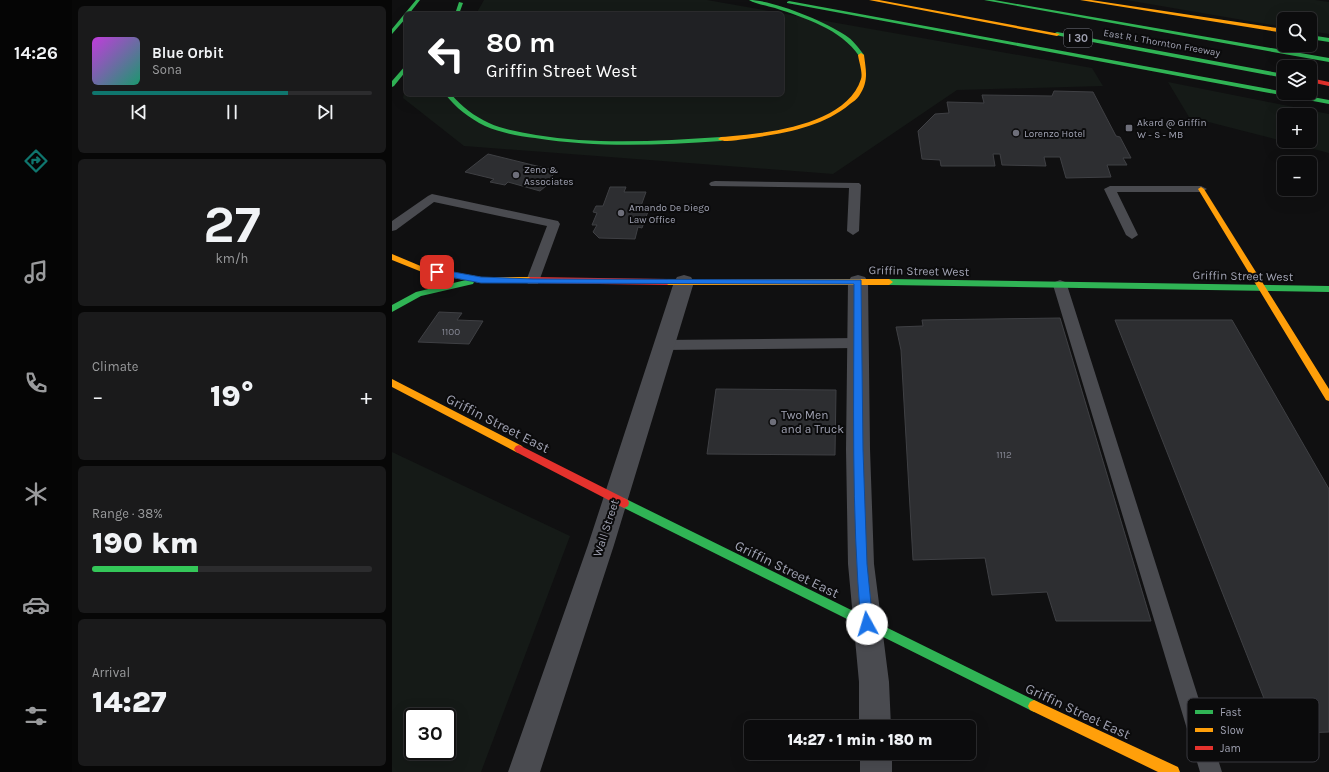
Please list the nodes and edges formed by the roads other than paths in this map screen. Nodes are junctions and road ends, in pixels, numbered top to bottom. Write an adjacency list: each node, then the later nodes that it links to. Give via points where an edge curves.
1 (418, 0): 8 (main road)
2 (751, 0): 22 (main road, via 791,11 842,35 859,49 866,61 867,76 859,92 839,111 817,122 790,130 721,139 616,143 572,141 503,129 471,116 454,104)
3 (776, 0): 23 (main road)
4 (871, 0): 18 (main road, East R L Thornton Freeway / I 30)
5 (986, 0): 16 (main road, East R L Thornton Freeway / I 30)
6 (1082, 0): 12 (main road)
7 (462, 2): 9 (main road); 10 (main road)
8 (409, 12)
9 (454, 12)
10 (458, 12)
11 (404, 18): 13 (main road)
12 (1277, 31)
13 (392, 32)
14 (1317, 37): 15 (main road)
15 (1329, 39)
16 (1329, 60)
17 (404, 70): 21 (main road)
18 (1277, 75)
19 (1317, 81): 20 (main road)
20 (1329, 84)
21 (392, 85)
22 (449, 96)
23 (1329, 102)
24 (715, 184): 27 (lane, via 855,185)
25 (1201, 189): 28 (lane, via 1110,189); 35 (main road)
26 (392, 227): 31 (lane, via 432,198 554,224)
27 (853, 231)
28 (1132, 235)
29 (392, 257): 30 (main road, Griffin Street West, via 422,269)
30 (481, 280): 31 (main road, Griffin Street West); 37 (main road, via 432,290)
31 (533, 281): 32 (main road, Griffin Street West)
32 (684, 282): 33 (main road, Griffin Street West); 39 (street, Wall Street)
33 (858, 282): 34 (main road, Griffin Street West); 38 (street)
34 (1060, 285): 35 (main road, Griffin Street West); 44 (lane)
35 (1263, 288): 36 (main road, Griffin Street West); 41 (main road)
36 (1329, 289)
37 (392, 309)
38 (858, 343): 39 (lane); 43 (street, via 861,564)
39 (663, 345): 42 (street, Wall Street)
40 (392, 384): 42 (main road, Griffin Street East)
41 (1329, 397)
42 (616, 499): 43 (main road, Griffin Street East); 48 (street, Wall Street)
43 (867, 624): 45 (street, via 874,682); 50 (main road, Griffin Street East)
44 (1189, 698)
45 (875, 720)
46 (876, 760): 49 (street)
47 (1208, 762): 51 (lane)
48 (524, 772)
49 (876, 772)
50 (1173, 772)
51 (1211, 772)

